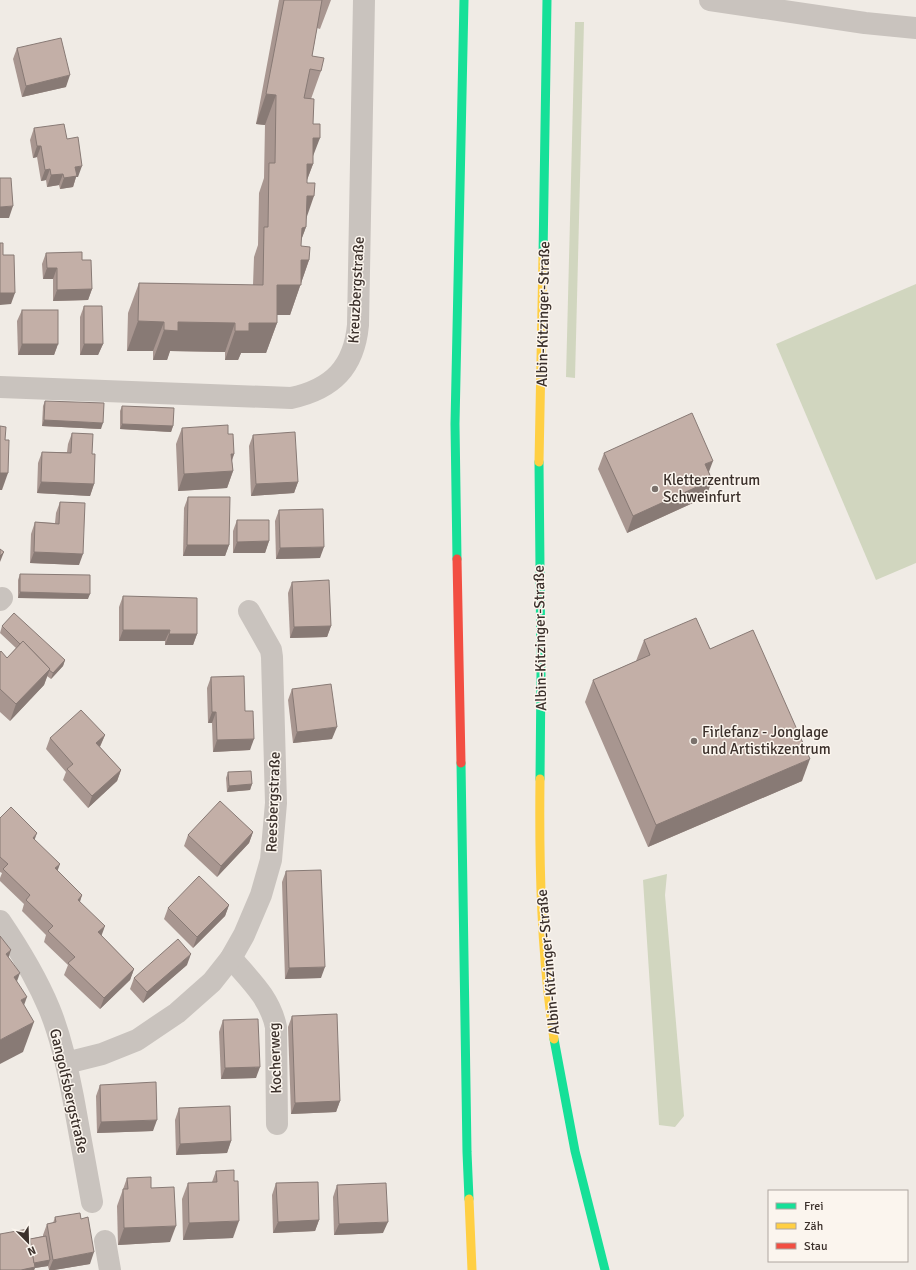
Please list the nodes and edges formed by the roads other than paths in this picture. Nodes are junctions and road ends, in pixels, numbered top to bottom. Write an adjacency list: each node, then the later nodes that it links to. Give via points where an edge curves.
1 (364, 0): 6 (street, Kreuzbergstraße, via 357,339 347,365 336,377 306,395 291,398)
2 (464, 0): 15 (street, via 455,424 466,1144)
3 (547, 0): 16 (street, Albin-Kitzinger-Straße, via 539,491 540,897 558,1066 574,1152)
4 (710, 0): 5 (street)
5 (916, 28)
6 (0, 387)
7 (249, 610): 9 (street, Reesbergstraße, via 271,650 276,803 271,860 261,895)
8 (0, 921): 10 (street, Gangolfsbergstraße, via 37,981 50,1010)
9 (231, 958): 10 (street, Reesbergstraße, via 212,982 177,1013 137,1040 102,1054); 11 (street, Kocherweg, via 266,1000 273,1014 276,1027)
10 (66, 1063): 12 (street, Gangolfsbergstraße)
11 (277, 1124)
12 (92, 1202)
13 (106, 1241): 14 (street)
14 (110, 1270)
15 (472, 1270)
16 (605, 1270)

